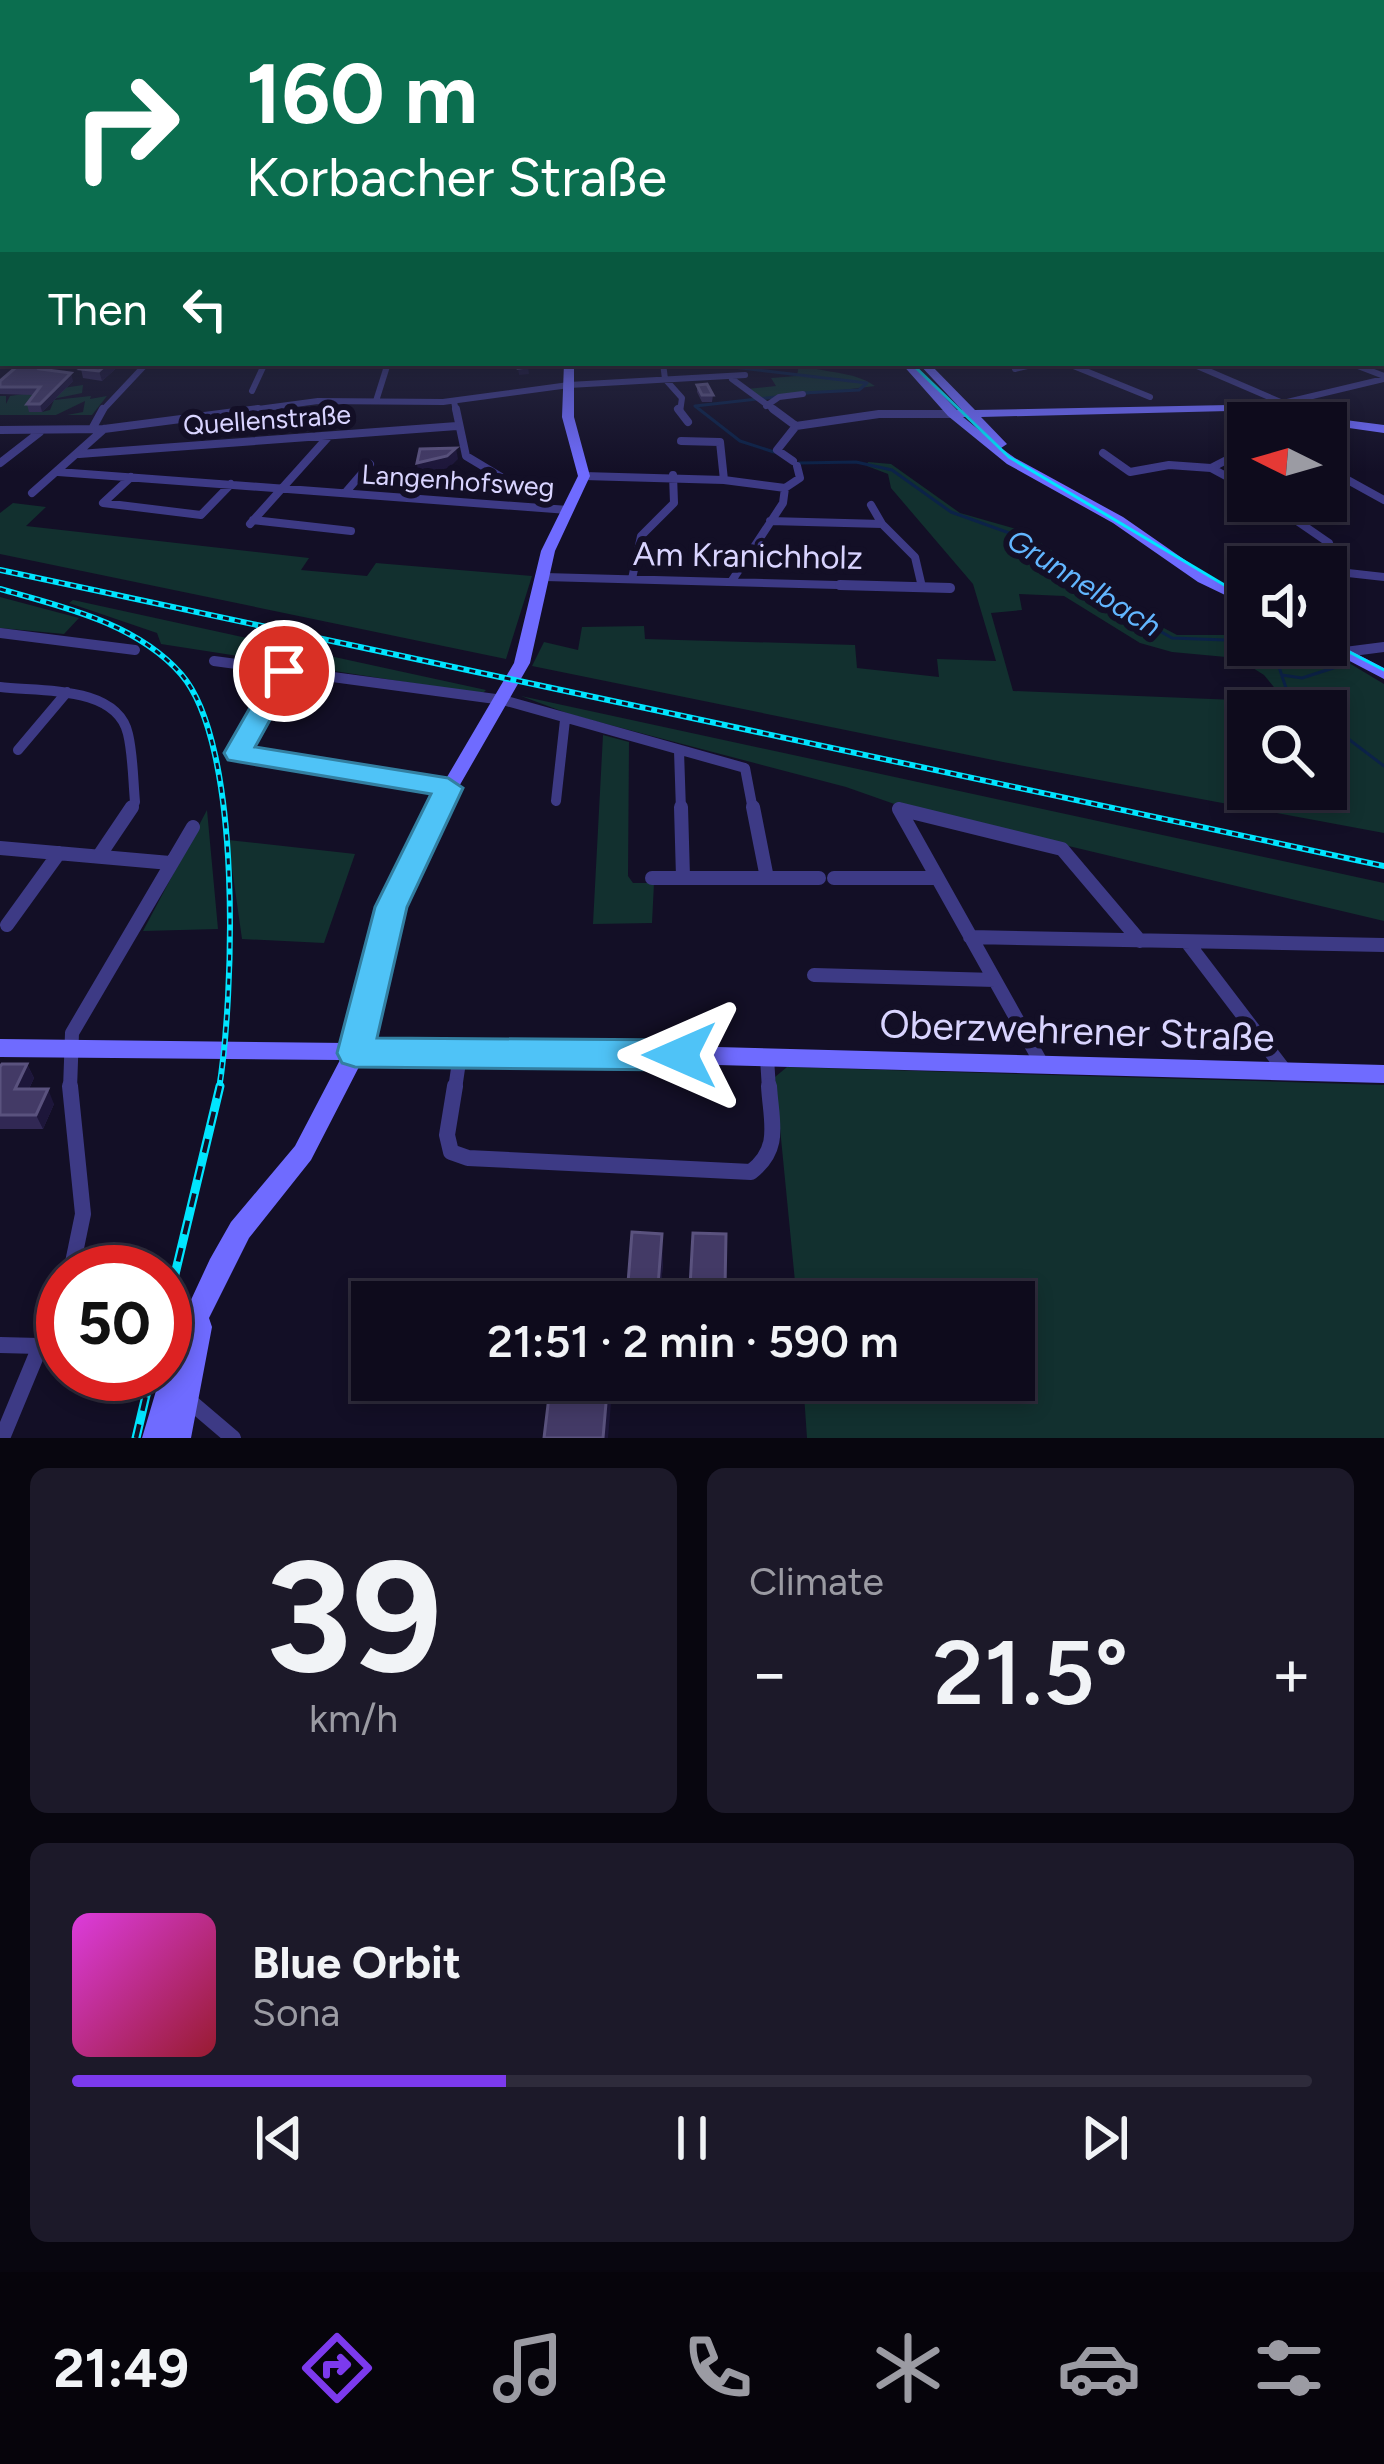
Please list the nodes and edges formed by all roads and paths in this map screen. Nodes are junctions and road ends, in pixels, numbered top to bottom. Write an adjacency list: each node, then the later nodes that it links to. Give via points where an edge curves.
1 (144, 366): 32 (street)
2 (264, 366): 17 (street)
3 (387, 366): 20 (street)
4 (569, 366): 16 (main road)
5 (663, 366): 14 (street)
6 (909, 366): 27 (main road)
7 (926, 366): 25 (main road)
8 (1028, 366): 11 (street)
9 (1073, 366): 19 (street)
10 (1196, 366): 23 (street)
11 (1015, 369)
12 (745, 375): 15 (street)
13 (1384, 378): 24 (street)
14 (665, 379): 15 (street); 16 (street); 29 (street, via 682,398 678,410)
15 (731, 379): 22 (street)
16 (569, 386): 21 (street); 47 (main road, via 568,417)
17 (252, 391)
18 (802, 394): 22 (street)
19 (1150, 397)
20 (376, 400): 21 (street); 33 (street, via 318,400)
21 (454, 401): 31 (street)
22 (761, 402): 30 (street)
23 (1269, 402)
24 (1302, 402)
25 (970, 408): 26 (main road); 27 (main road); 73 (main road, via 1023,461)
26 (1227, 408)
27 (952, 414): 30 (street, via 894,412); 76 (main road, via 1011,461)
28 (1347, 421): 34 (main road)
29 (688, 422)
30 (796, 426): 56 (street, via 778,450 800,478)
31 (457, 427): 37 (street, Quellenstraße); 50 (street, via 466,456)
32 (92, 429): 33 (street); 36 (street)
33 (104, 429): 40 (street)
34 (1384, 429)
35 (0, 430): 36 (street)
36 (43, 430): 42 (street)
37 (329, 436): 40 (street, Quellenstraße); 55 (street)
38 (681, 442): 52 (street, via 720,442)
39 (1103, 453): 44 (street, via 1130,472)
40 (80, 454): 45 (street)
41 (1227, 459): 44 (street)
42 (0, 463)
43 (370, 464): 59 (street, Langenhofsweg)
44 (1211, 468): 49 (street)
45 (58, 472): 48 (street, Langenhofsweg); 58 (street)
46 (674, 475): 47 (street); 52 (street); 71 (street, via 674,503 641,536)
47 (584, 476): 62 (main road)
48 (130, 477): 53 (street, Langenhofsweg); 53 (street, via 103,503 201,515)
49 (1227, 477)
50 (501, 478)
51 (1347, 480): 57 (street)
52 (724, 481): 56 (street)
53 (230, 484): 55 (street, Langenhofsweg)
54 (1384, 487): 57 (street)
55 (281, 488): 59 (street, Langenhofsweg); 66 (street, via 251,522)
56 (785, 488): 63 (street)
57 (1367, 491): 60 (street)
58 (32, 493)
59 (345, 493): 62 (street, Langenhofsweg)
60 (1384, 500)
61 (871, 505): 65 (street)
62 (568, 510): 69 (main road)
63 (770, 521): 65 (street); 72 (street)
64 (1298, 522): 67 (street)
65 (882, 524): 74 (street, via 915,557)
66 (351, 531)
67 (1330, 546)
68 (1347, 573): 70 (street)
69 (545, 577): 71 (street, Am Kranichholz); 86 (main road, via 530,640)
70 (1384, 577)
71 (632, 579): 72 (street, Am Kranichholz)
72 (731, 582): 74 (street, Am Kranichholz)
73 (1227, 584)
74 (922, 586): 75 (street, Am Kranichholz)
75 (950, 588)
76 (1227, 589)
77 (0, 633): 79 (street)
78 (1384, 646): 80 (street)
79 (135, 650)
80 (1349, 651): 82 (main road)
81 (214, 661): 83 (street)
82 (1384, 670)
83 (284, 671): 86 (street); 90 (street, via 238,753)
84 (0, 687): 85 (street)
85 (67, 692): 88 (street); 95 (street, via 107,704 128,731 135,802)
86 (503, 700): 87 (street); 90 (main road)
87 (565, 720): 89 (street); 91 (street)
88 (18, 750)
89 (679, 751): 97 (street); 99 (street, via 745,768)
90 (448, 788): 110 (main road, via 391,907)
91 (556, 801)
92 (193, 827): 96 (street)
93 (0, 848): 94 (street)
94 (59, 853): 95 (street); 101 (street)
95 (99, 856): 96 (street)
96 (170, 863): 109 (street)
97 (682, 877): 98 (street); 99 (street)
98 (652, 878)
99 (767, 878): 100 (street)
100 (937, 878): 102 (street); 103 (street, via 898,809 1062,849)
101 (7, 925)
102 (970, 938): 103 (street); 107 (street)
103 (1140, 941): 104 (street)
104 (1186, 942): 105 (street); 114 (street)
105 (1384, 945)
106 (814, 975): 107 (street)
107 (994, 980): 113 (street)
108 (0, 1048): 109 (main road, Oberzwehrener Straße)
109 (69, 1048): 110 (main road, Oberzwehrener Straße); 116 (street)
110 (355, 1053): 111 (main road, Oberzwehrener Straße); 117 (main road, via 303,1153 240,1230)
111 (460, 1055): 112 (main road, Oberzwehrener Straße); 112 (street, via 446,1135 451,1152 751,1172 769,1158)
112 (767, 1058): 113 (main road, Oberzwehrener Straße)
113 (1043, 1066): 114 (main road, Oberzwehrener Straße)
114 (1286, 1072): 115 (main road, Oberzwehrener Straße)
115 (1384, 1074)
116 (81, 1245)
117 (192, 1337)
118 (0, 1345): 119 (street)
119 (36, 1346)
120 (36, 1353): 124 (street)
121 (172, 1401): 125 (main road)
122 (174, 1401): 126 (main road)
123 (180, 1401): 127 (street)
124 (2, 1438)
125 (156, 1438)
126 (177, 1438)
127 (233, 1438)

